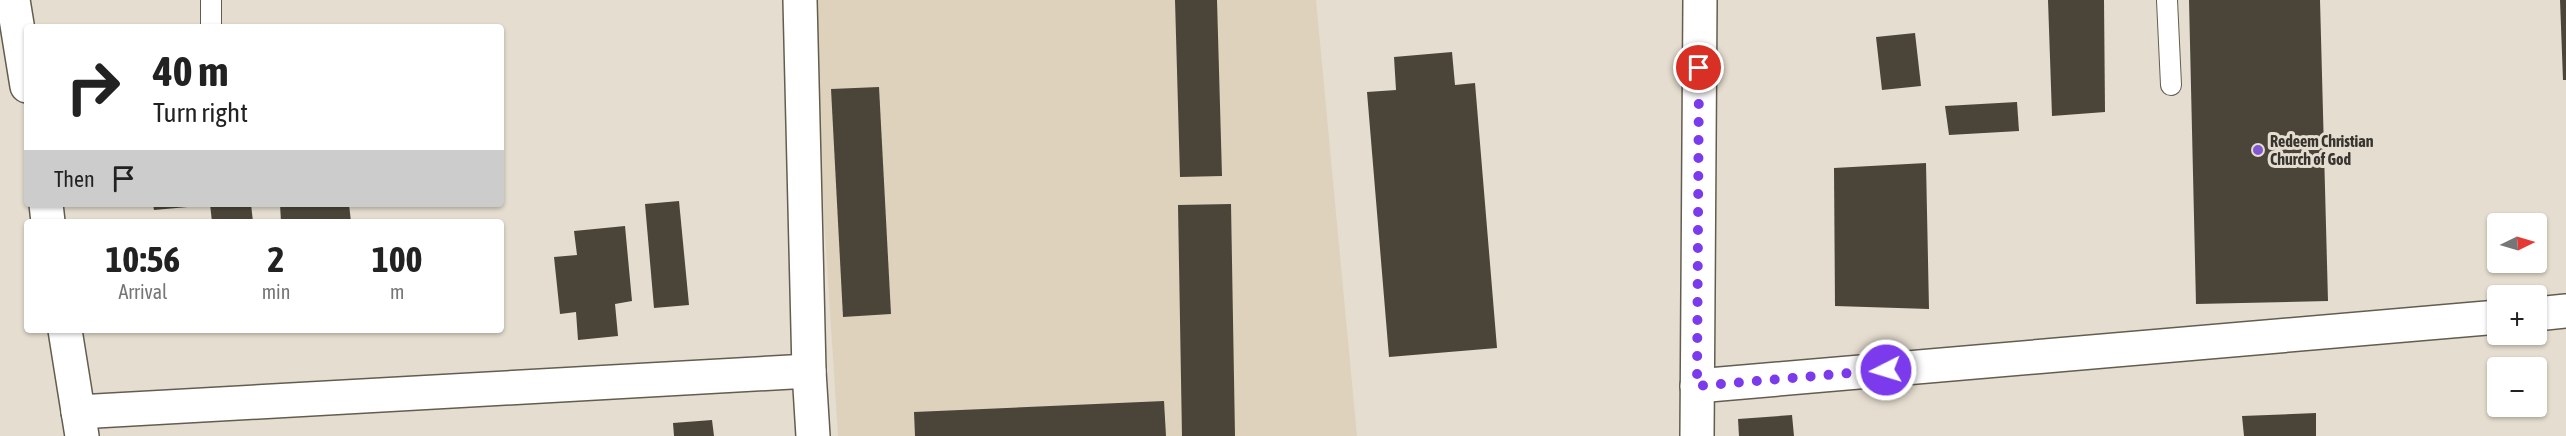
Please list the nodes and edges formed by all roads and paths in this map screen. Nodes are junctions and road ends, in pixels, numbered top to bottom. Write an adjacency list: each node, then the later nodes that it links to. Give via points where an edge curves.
1 (13, 0): 7 (street)
2 (211, 0): 6 (lane)
3 (800, 0): 13 (street)
4 (1700, 0): 14 (street)
5 (2167, 0): 8 (lane)
6 (211, 24)
7 (24, 68)
8 (2171, 85)
9 (2566, 311): 10 (street)
10 (2547, 313)
11 (2487, 318): 14 (street)
12 (66, 333): 15 (street)
13 (809, 371): 15 (street); 16 (street)
14 (1697, 386): 17 (street)
15 (80, 424)
16 (813, 436)
17 (1697, 436)

